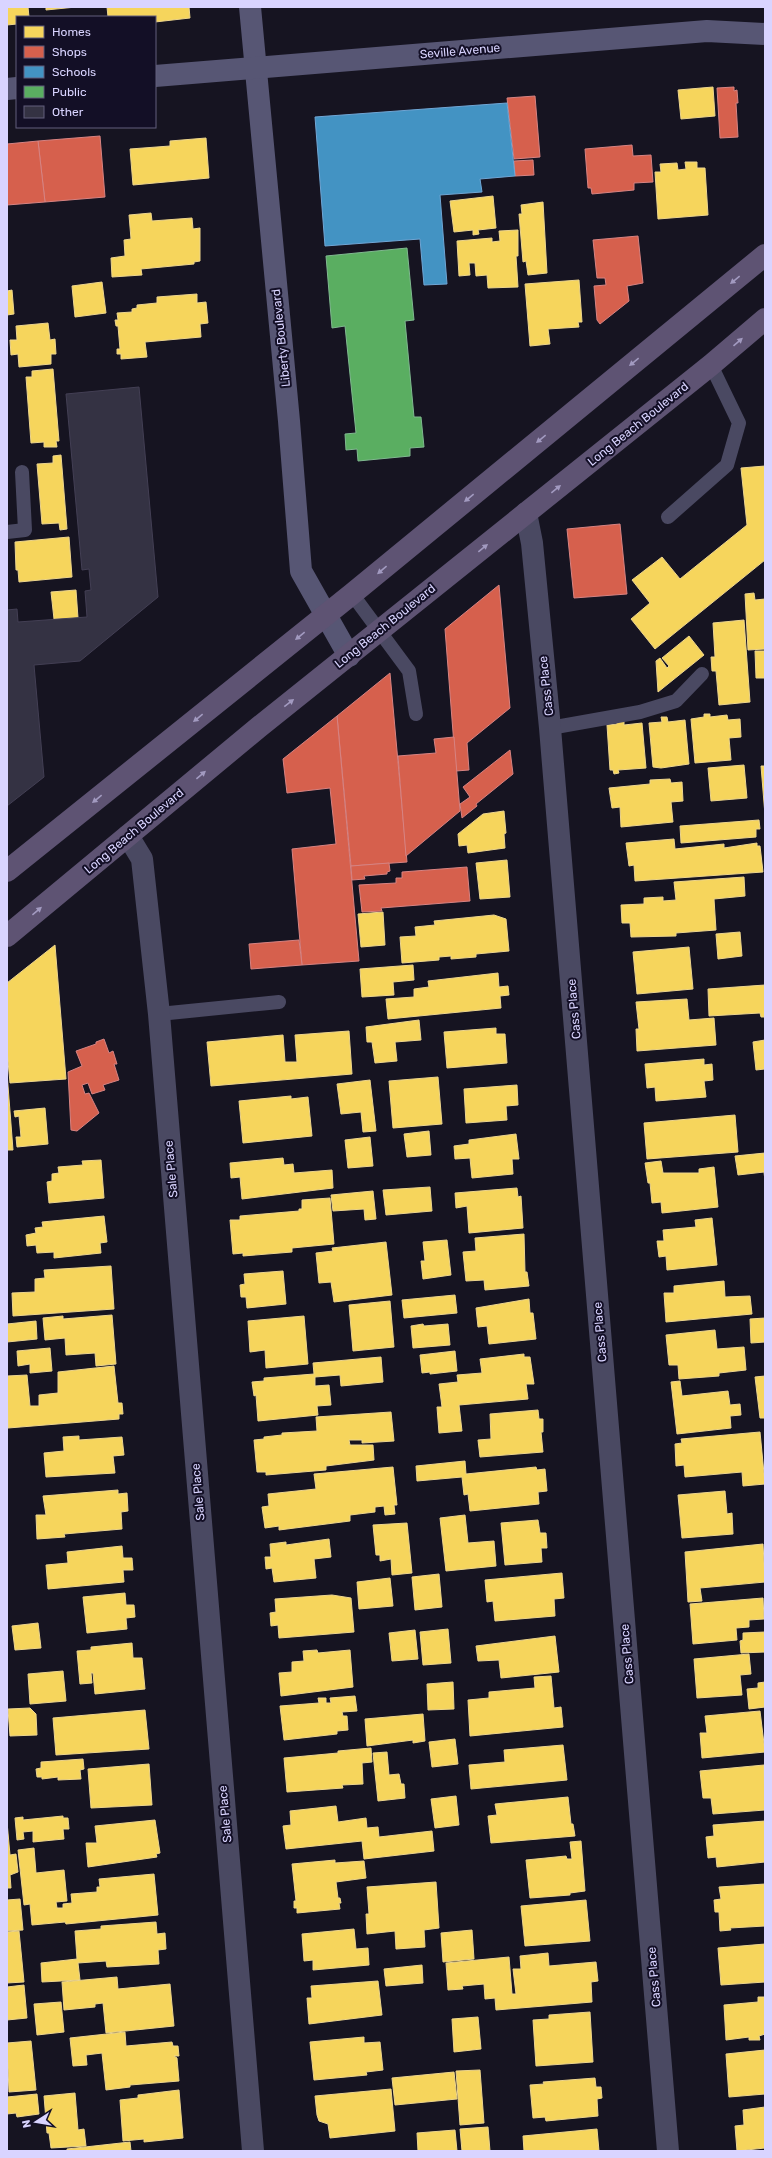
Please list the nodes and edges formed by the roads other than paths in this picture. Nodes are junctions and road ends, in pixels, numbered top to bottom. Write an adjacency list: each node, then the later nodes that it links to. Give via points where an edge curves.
1 (250, 7): 3 (street, Liberty Boulevard)
2 (765, 34): 3 (street, Seville Avenue, via 707,31)
3 (255, 68): 4 (street, Seville Avenue); 13 (street, Liberty Boulevard, via 301,571)
4 (156, 76)
5 (765, 255): 12 (main road, one-way to 12)
6 (765, 318): 7 (main road, Long Beach Boulevard, one-way to 6)
7 (711, 365): 9 (main road, Long Beach Boulevard, one-way to 7); 10 (lane, via 739,423 727,465)
8 (22, 472): 11 (lane, via 25,530)
9 (526, 513): 14 (main road, Long Beach Boulevard, one-way to 9); 18 (street, Cass Place, via 532,543)
10 (668, 517)
11 (7, 532)
12 (352, 594): 13 (main road); 14 (lane)
13 (326, 615): 15 (street, Liberty Boulevard); 20 (main road, one-way to 20)
14 (380, 631): 15 (main road, Long Beach Boulevard); 17 (lane, via 409,671)
15 (349, 656): 19 (main road, Long Beach Boulevard, one-way to 15)
16 (702, 674): 18 (lane, via 676,701 640,712)
17 (416, 714)
18 (550, 728): 25 (street, Cass Place)
19 (128, 836): 21 (main road, Long Beach Boulevard, one-way to 19); 23 (street, Sale Place, via 142,859)
20 (7, 871)
21 (7, 936)
22 (279, 1002): 23 (lane)
23 (159, 1014): 24 (street, Sale Place)
24 (253, 2151)
25 (668, 2151)

